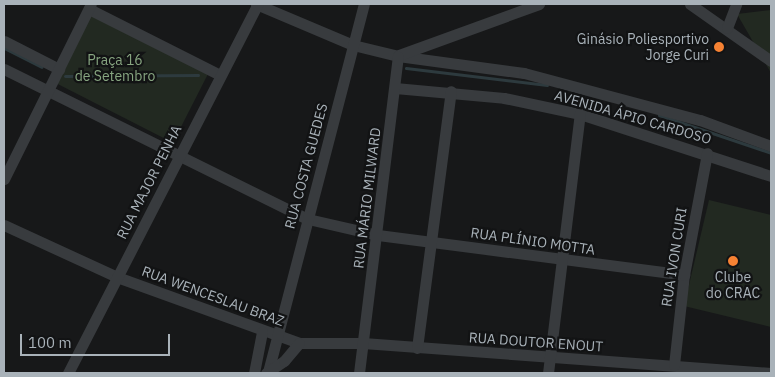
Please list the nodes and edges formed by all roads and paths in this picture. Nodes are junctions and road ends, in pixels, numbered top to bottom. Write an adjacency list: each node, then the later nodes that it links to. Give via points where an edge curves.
1 (257, 4): 9 (street, AVENIDA ÁPIO CARDOSO); 14 (street, RUA MAJOR PENHA)
2 (364, 4): 9 (street, RUA COSTA GUEDES)
3 (538, 4): 10 (street)
4 (690, 4): 7 (street)
5 (736, 4): 7 (street)
6 (90, 6): 12 (street); 14 (street)
7 (727, 28): 11 (street)
8 (4, 41): 12 (street)
9 (353, 45): 10 (street, AVENIDA ÁPIO CARDOSO); 24 (street, RUA COSTA GUEDES)
10 (398, 56): 15 (street, RUA MÁRIO MILWARD); 19 (street, AVENIDA ÁPIO CARDOSO, via 524,73 700,120)
11 (771, 61)
12 (59, 68): 16 (street)
13 (4, 69): 16 (street, RUA PLÍNIO MOTTA)
14 (220, 75): 21 (street, RUA MAJOR PENHA)
15 (395, 88): 17 (street, AVENIDA ÁPIO CARDOSO); 26 (street, RUA MÁRIO MILWARD)
16 (47, 91): 21 (street, RUA PLÍNIO MOTTA); 23 (street)
17 (450, 91): 18 (street, AVENIDA ÁPIO CARDOSO); 27 (street)
18 (580, 114): 20 (street, AVENIDA ÁPIO CARDOSO); 28 (street)
19 (771, 146)
20 (707, 153): 22 (street, AVENIDA ÁPIO CARDOSO); 29 (street, RUA IVON CURI)
21 (180, 157): 24 (street, RUA PLÍNIO MOTTA); 30 (street, RUA MAJOR PENHA)
22 (771, 176)
23 (4, 179)
24 (308, 219): 26 (street, RUA PLÍNIO MOTTA); 32 (street, RUA COSTA GUEDES)
25 (4, 224): 30 (street, RUA WENCESLAU BRAZ)
26 (378, 235): 27 (street, RUA PLÍNIO MOTTA); 34 (street, RUA MÁRIO MILWARD)
27 (432, 241): 28 (street, RUA PLÍNIO MOTTA); 35 (street)
28 (562, 261): 29 (street, RUA PLÍNIO MOTTA); 36 (street)
29 (684, 275): 37 (street, RUA IVON CURI)
30 (117, 277): 31 (street, RUA WENCESLAU BRAZ); 38 (street, RUA MAJOR PENHA)
31 (262, 332): 32 (street, RUA WENCESLAU BRAZ); 39 (street)
32 (275, 336): 33 (street, RUA WENCESLAU BRAZ); 40 (street, RUA COSTA GUEDES)
33 (299, 343): 34 (street, RUA DOUTOR ENOUT); 40 (street)
34 (363, 343): 35 (street, RUA DOUTOR ENOUT); 41 (street, RUA MÁRIO MILWARD)
35 (417, 348): 36 (street, RUA DOUTOR ENOUT)
36 (549, 360): 37 (street, RUA DOUTOR ENOUT); 42 (street)
37 (674, 366): 43 (street, RUA DOUTOR ENOUT)
38 (68, 373)
39 (254, 373)
40 (267, 373)
41 (360, 373)
42 (548, 373)
43 (771, 373)

